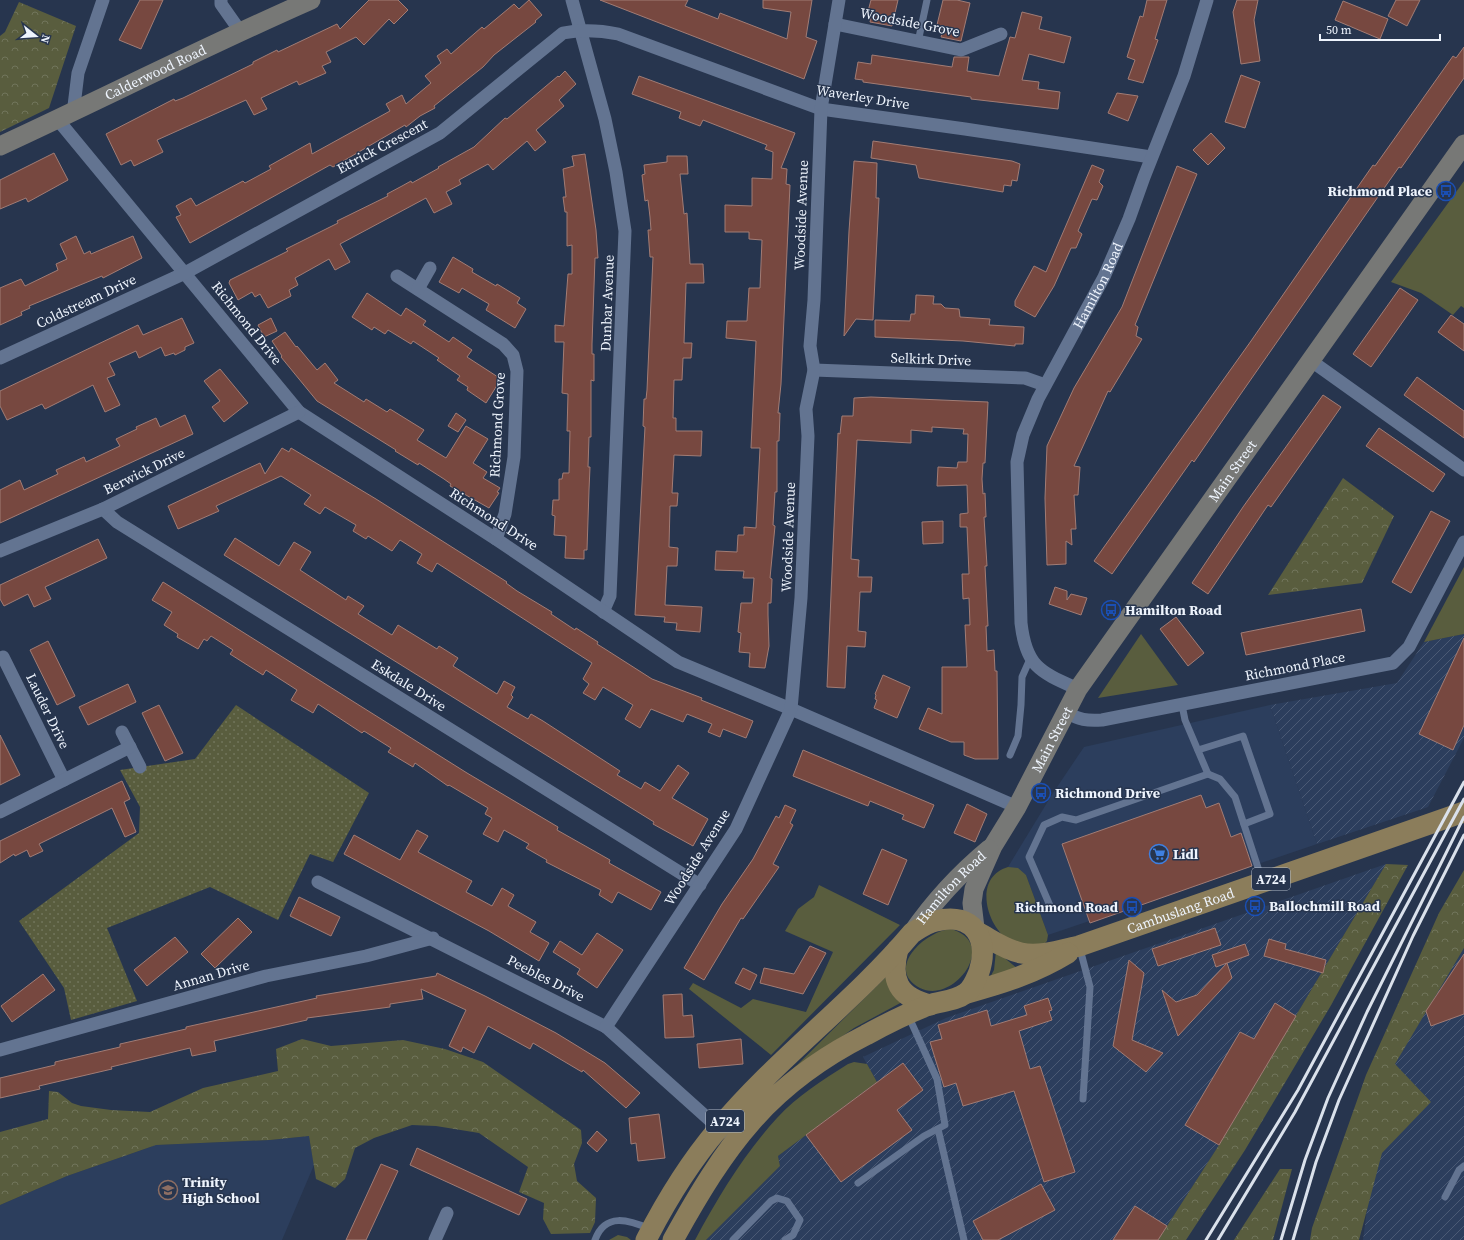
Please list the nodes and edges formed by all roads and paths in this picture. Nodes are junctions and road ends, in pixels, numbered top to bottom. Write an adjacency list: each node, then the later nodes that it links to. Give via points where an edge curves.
1 (104, 0): 14 (street)
2 (221, 0): 10 (street, via 221,4)
3 (311, 0): 10 (main road, Calderwood Road)
4 (572, 0): 9 (street, Dunbar Avenue)
5 (839, 0): 8 (street, Woodside Avenue)
6 (927, 0): 12 (lane)
7 (1207, 0): 17 (street, Hamilton Road, via 1184,76)
8 (835, 24): 12 (street, Woodside Grove); 13 (street, Woodside Avenue)
9 (580, 30): 13 (street, Waverley Drive, via 618,34); 19 (street, Ettrick Crescent, via 564,33 440,133); 32 (street, Dunbar Avenue, via 605,119 625,231 610,596)
10 (240, 31): 14 (main road, Calderwood Road)
11 (1001, 34): 12 (street, Woodside Grove, via 960,50)
12 (918, 42)
13 (822, 109): 17 (street, Waverley Drive); 24 (street, Woodside Avenue, via 810,346)
14 (65, 117): 16 (main road, Calderwood Road); 19 (street, Richmond Drive)
15 (1464, 144): 23 (main road, Main Street)
16 (0, 146)
17 (1151, 157): 25 (street, Hamilton Road, via 1129,219 1104,277)
18 (430, 268): 21 (street)
19 (185, 273): 22 (street, Coldstream Drive); 26 (street, Richmond Drive)
20 (397, 276): 21 (street, Richmond Grove)
21 (418, 289): 29 (street, Richmond Grove, via 503,344 512,355 517,371 514,457 505,514)
22 (0, 358)
23 (1310, 360): 27 (street); 35 (main road, Main Street)
24 (814, 370): 25 (street, Selkirk Drive, via 1025,378); 37 (street, Woodside Avenue, via 806,410 808,436 801,598)
25 (1045, 385): 34 (street, Hamilton Road, via 1023,434 1017,462 1021,623 1023,642)
26 (299, 412): 28 (street, Berwick Drive); 29 (street, Richmond Drive)
27 (1464, 470)
28 (103, 509): 31 (street, Berwick Drive); 53 (street, Eskdale Drive, via 124,526)
29 (496, 539): 32 (street, Richmond Drive)
30 (1464, 542): 36 (street, Richmond Place, via 1409,647 1393,663)
31 (0, 551)
32 (603, 612): 37 (street, Richmond Drive, via 678,662)
33 (1, 657): 45 (street, Lauder Drive)
34 (1030, 659): 35 (street, Hamilton Road, via 1052,677); 42 (lane, via 1022,677 1018,736)
35 (1078, 689): 38 (main road, Main Street)
36 (1182, 705): 38 (street, Richmond Place, via 1087,721 1077,719); 41 (lane, via 1185,720)
37 (791, 709): 46 (street, Richmond Drive); 53 (street, Woodside Avenue, via 736,829)
38 (1066, 712): 46 (main road, Main Street)
39 (122, 732): 40 (street)
40 (130, 747): 43 (street); 45 (street)
41 (1198, 750): 44 (lane); 49 (lane, via 1243,736 1270,814)
42 (1010, 755)
43 (140, 767)
44 (1208, 774): 49 (lane, via 1220,780 1235,798); 54 (lane, via 1076,820 1062,817 1044,825 1029,856)
45 (64, 780): 47 (street)
46 (1017, 807): 50 (main road, Hamilton Road)
47 (0, 812)
48 (1464, 812): 52 (main road, Cambuslang Road / A724)
49 (1244, 824): 52 (lane)
50 (993, 846): 55 (main road, Hamilton Road, via 974,889 972,904); 56 (main road, Hamilton Road, via 960,874 930,907)
51 (318, 882): 57 (street, Peebles Drive)
52 (1263, 882): 58 (main road, Cambuslang Road / A724)
53 (700, 885): 63 (street, Woodside Avenue)
54 (1051, 908)
55 (977, 931): 56 (main road, via 966,922 950,918 928,923); 58 (main road, A724, via 1008,949 1021,953 1035,954); 60 (main road, via 983,947 983,957 975,981)
56 (912, 933): 59 (main road)
57 (433, 938): 63 (street, Peebles Drive); 64 (street, Annan Drive, via 366,956 266,976)
58 (1079, 946): 60 (main road, A724, via 1043,968); 65 (lane, via 1090,988)
59 (898, 949): 61 (main road, via 894,966 896,980 913,999); 67 (main road, A724, via 747,1097)
60 (967, 993): 61 (main road)
61 (930, 1005): 62 (main road, A724)
62 (907, 1015): 66 (lane, via 937,1079 945,1125); 67 (main road, A724, via 836,1051 798,1077)
63 (606, 1027): 67 (street, Peebles Drive)
64 (0, 1050)
65 (1083, 1099)
66 (938, 1129): 69 (lane); 78 (lane)
67 (726, 1135): 72 (main road, A724, via 686,1172); 75 (main road, A724, via 711,1174)
68 (1464, 1166): 70 (lane, via 1459,1170)
69 (858, 1183)
70 (1446, 1197)
71 (447, 1213): 73 (street)
72 (648, 1235): 74 (lane, via 633,1222 619,1220 608,1223)
73 (435, 1240)
74 (595, 1240)
75 (673, 1240)
76 (733, 1240): 77 (lane, via 777,1198 787,1201 800,1220 793,1235)
77 (785, 1240)
78 (964, 1240)

